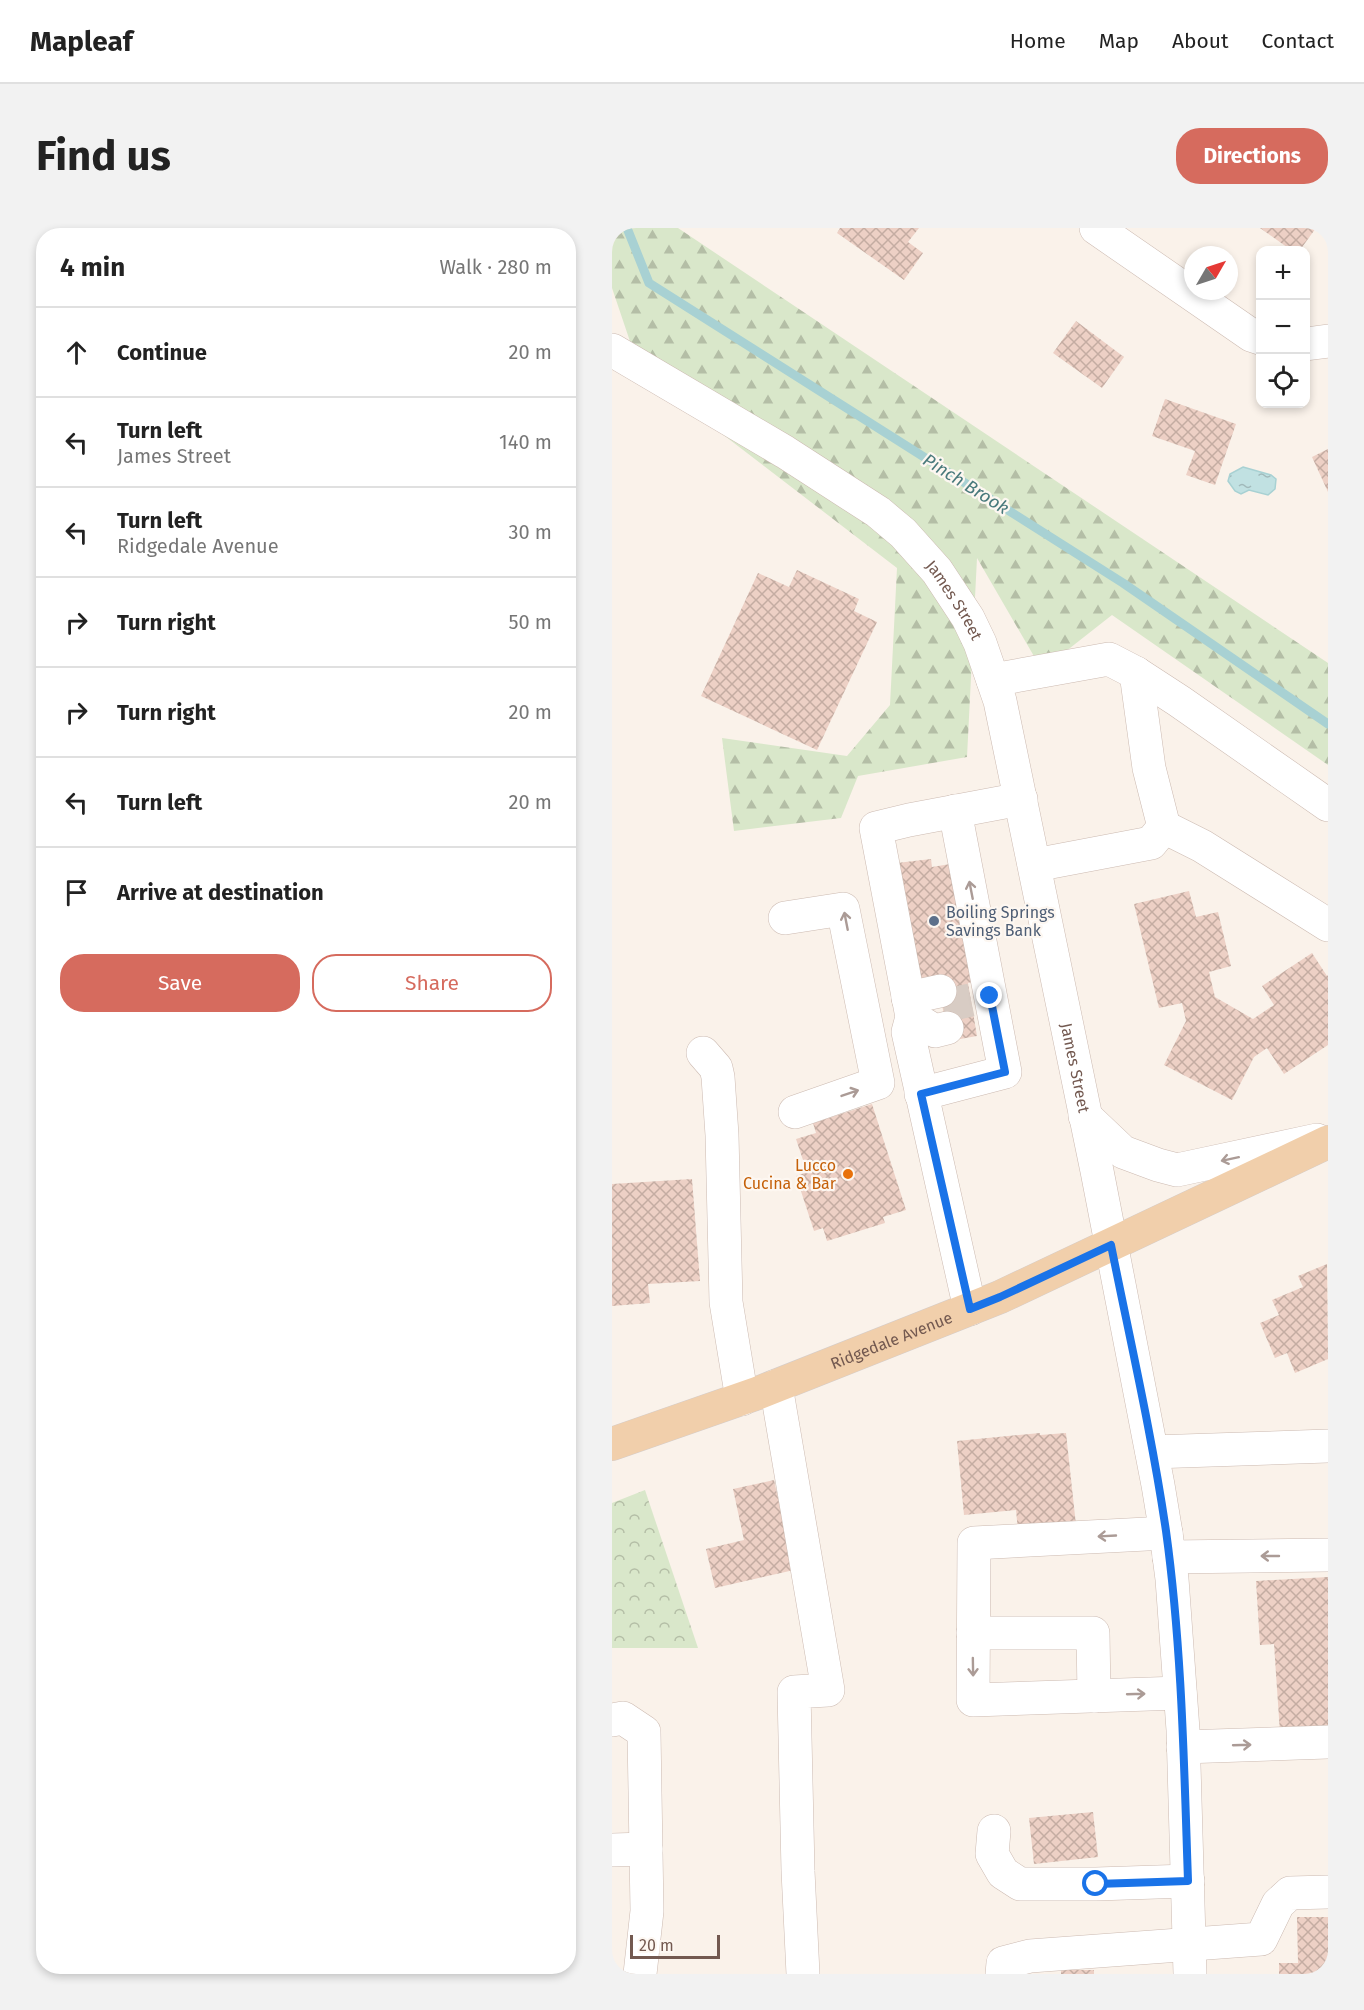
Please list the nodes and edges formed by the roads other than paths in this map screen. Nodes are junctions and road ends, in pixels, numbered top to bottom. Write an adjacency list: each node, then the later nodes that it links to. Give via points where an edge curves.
1 (1096, 228): 2 (street)
2 (1256, 337)
3 (1328, 341): 4 (street)
4 (1310, 344)
5 (612, 350): 7 (street, James Street, via 785,452 878,512 903,533 936,571 968,618)
6 (1136, 673): 7 (street, via 1109,659); 9 (street); 11 (street, via 1149,768)
7 (993, 680): 8 (street, James Street)
8 (1021, 799): 10 (street); 12 (street, James Street)
9 (1328, 805)
10 (955, 812): 15 (street, one-way to 10); 16 (street, via 876,828)
11 (1164, 827): 12 (street, via 1151,843); 14 (street, via 1202,846)
12 (1035, 864): 20 (street, James Street)
13 (785, 918): 19 (street, one-way to 13, via 878,1083 843,909)
14 (1328, 925)
15 (968, 1003): 16 (street); 18 (street, via 1005,1072)
16 (910, 1009): 18 (street, via 908,1032)
17 (703, 1053): 25 (street, via 716,1068 718,1077 726,1302)
18 (921, 1094): 23 (street)
19 (795, 1112)
20 (1085, 1116): 21 (street, one-way to 20, via 1177,1170 1123,1152); 22 (street, James Street)
21 (1328, 1140): 22 (main road, Ridgedale Avenue)
22 (1111, 1245): 23 (main road, Ridgedale Avenue); 28 (street, James Street)
23 (970, 1309): 24 (main road, Ridgedale Avenue)
24 (776, 1386): 25 (main road, Ridgedale Avenue); 44 (street, via 828,1690 794,1692)
25 (742, 1399): 26 (main road, Ridgedale Avenue)
26 (612, 1444)
27 (1328, 1446): 28 (street)
28 (1152, 1452): 29 (street, James Street)
29 (1167, 1545): 30 (street, one-way to 29); 31 (street, one-way to 31, via 974,1543); 32 (street, James Street)
30 (1328, 1555)
31 (973, 1633): 33 (street, via 1093,1633); 33 (street, one-way to 33, via 973,1700)
32 (1180, 1693): 33 (street, one-way to 32); 36 (street, James Street)
33 (1094, 1696)
34 (612, 1720): 38 (street, via 623,1718 644,1732)
35 (1328, 1742): 36 (street, one-way to 35)
36 (1184, 1747): 40 (street, James Street)
37 (993, 1831): 40 (street, via 992,1854 1003,1873 1020,1884)
38 (646, 1849): 39 (street); 43 (street, via 647,1911)
39 (612, 1850)
40 (1188, 1881): 42 (street, James Street)
41 (1328, 1892): 42 (street, via 1290,1893 1278,1904 1261,1939)
42 (1190, 1960): 45 (street, via 1109,1949 1030,1956 1003,1963)
43 (640, 1974)
44 (803, 1974)
45 (1002, 1974)

